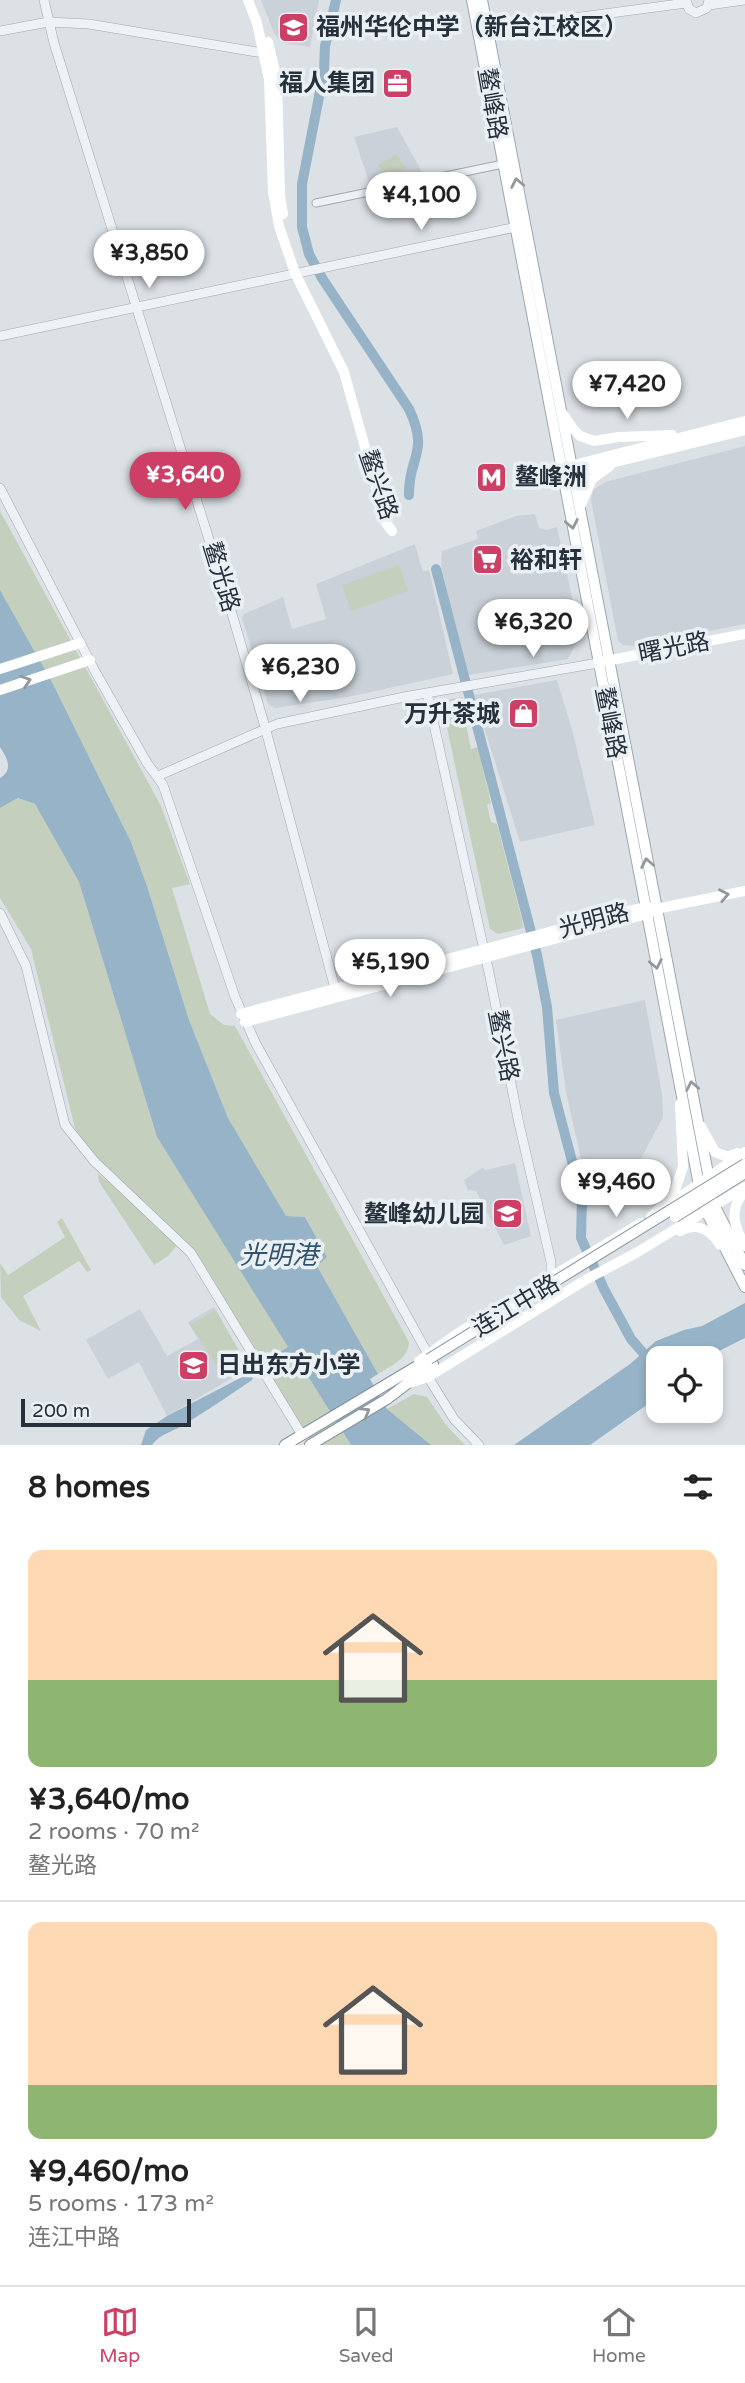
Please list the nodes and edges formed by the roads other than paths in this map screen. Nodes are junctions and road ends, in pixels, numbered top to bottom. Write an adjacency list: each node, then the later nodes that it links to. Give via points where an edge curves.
1 (44, 0): 9 (street, 鳌光路)
2 (247, 0): 12 (main road, 鳌兴路)
3 (254, 0): 12 (main road, 鳌兴路)
4 (472, 0): 10 (main road, 鳌峰路)
5 (482, 0): 10 (main road, 鳌峰路)
6 (745, 0): 8 (street)
7 (686, 2): 8 (street, via 696,13 704,11); 10 (street)
8 (709, 2)
9 (48, 23): 11 (street); 12 (street, via 105,26); 17 (street, 鳌光路)
10 (483, 30): 13 (main road, 鳌峰路); 19 (main road, 鳌峰路, one-way to 10)
11 (0, 31)
12 (267, 54): 16 (main road, 鳌兴路, via 277,79 280,195)
13 (502, 164): 14 (street); 15 (main road, 鳌峰路)
14 (316, 202)
15 (516, 227): 16 (street); 24 (main road, 鳌峰路)
16 (302, 272): 16 (main road, 鳌兴路, via 344,372 392,531 393,521 348,369); 17 (street)
17 (137, 308): 18 (street); 34 (street, 鳌光路)
18 (0, 336)
19 (562, 411): 22 (main road, via 580,436 594,441); 24 (main road, 鳌峰路)
20 (745, 421): 22 (main road)
21 (745, 430): 23 (main road)
22 (690, 435): 24 (main road)
23 (615, 463): 24 (main road); 26 (main road, via 592,480)
24 (568, 470): 26 (main road, 鳌峰路); 30 (main road, 鳌峰路, one-way to 30)
25 (0, 488): 28 (street)
26 (580, 507): 30 (main road, 鳌峰路)
27 (745, 635): 30 (main road, 曙光路)
28 (80, 643): 29 (street); 31 (main road)
29 (90, 660): 32 (main road, one-way to 29); 35 (street)
30 (603, 662): 33 (street, 曙光路); 37 (main road, 鳌峰路)
31 (0, 669)
32 (0, 690)
33 (427, 693): 34 (street, 曙光路); 39 (street, 鳌兴路)
34 (265, 727): 35 (street, 曙光路); 40 (street, 鳌光路)
35 (158, 776): 41 (street)
36 (745, 891): 37 (main road, 光明路, one-way to 36)
37 (649, 910): 39 (main road, 光明路); 42 (main road, 鳌峰路, one-way to 42); 43 (main road, 鳌峰路, one-way to 37)
38 (0, 913): 60 (street, via 26,966 65,1125 94,1161 191,1253)
39 (485, 955): 40 (main road, 光明路); 55 (street, 鳌兴路)
40 (336, 993): 41 (main road, 光明路)
41 (243, 1018): 57 (street)
42 (679, 1086): 48 (main road, 鳌峰路); 51 (main road, via 682,1167 674,1192)
43 (698, 1121): 44 (main road, via 715,1152 728,1157); 47 (main road, 鳌峰路)
44 (745, 1151): 45 (main road)
45 (731, 1163): 47 (main road); 49 (main road, via 730,1178)
46 (744, 1171): 57 (main road, 连江中路, bridge)
47 (709, 1178): 48 (main road); 50 (main road, 鳌峰路)
48 (699, 1185): 50 (main road, 鳌峰路); 51 (main road)
49 (744, 1189): 50 (main road); 52 (main road, via 733,1218)
50 (710, 1207): 53 (main road); 54 (main road)
51 (650, 1217): 55 (main road)
52 (745, 1246)
53 (636, 1253): 54 (main road, via 690,1226 709,1232); 58 (main road)
54 (741, 1269): 56 (main road)
55 (551, 1276): 57 (main road)
56 (745, 1287)
57 (430, 1359): 59 (main road, 连江中路)
58 (428, 1377): 59 (main road); 63 (street, via 454,1419)
59 (405, 1378): 60 (main road, 连江中路); 62 (main road, 连江中路, one-way to 59, via 387,1399)
60 (302, 1435): 61 (main road, 连江中路)
61 (285, 1445)
62 (310, 1445)
63 (479, 1445)

